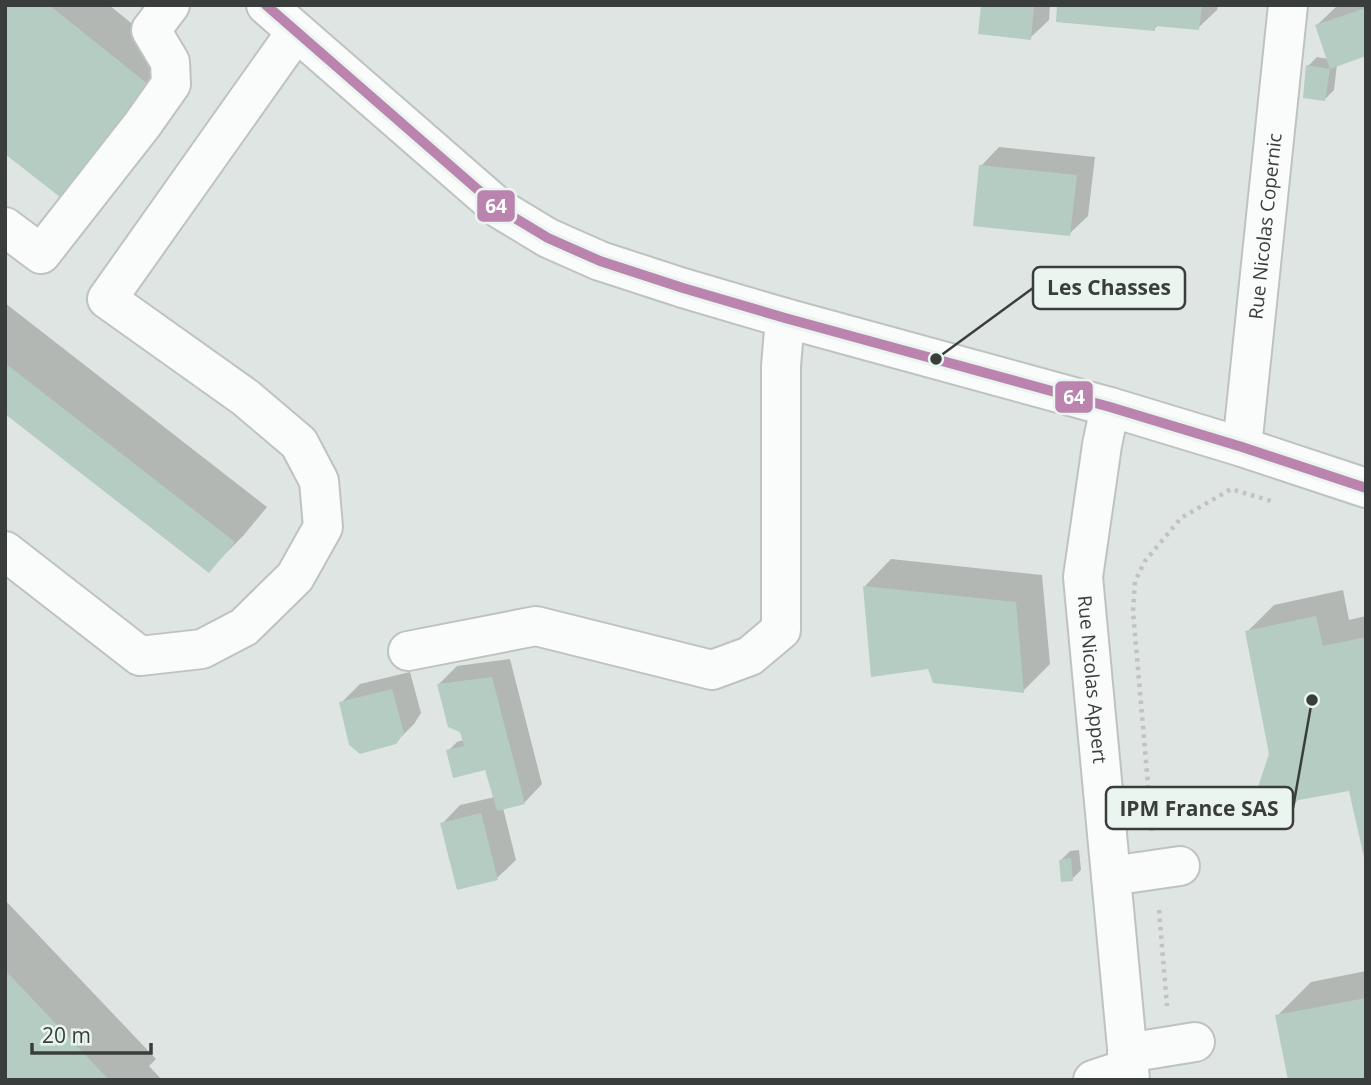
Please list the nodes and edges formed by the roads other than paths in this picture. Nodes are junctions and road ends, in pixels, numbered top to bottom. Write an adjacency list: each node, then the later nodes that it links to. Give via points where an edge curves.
1 (170, 5): 5 (street, via 151,30 170,62 171,84 142,125 41,254)
2 (265, 5): 4 (street)
3 (1289, 5): 8 (street, Rue Nicolas Copernic)
4 (296, 32): 6 (street, via 500,209 548,238 659,281); 10 (street, via 107,299 246,398 299,443 319,481 323,527 295,577 244,628 202,649 140,656)
5 (5, 227)
6 (785, 318): 7 (street); 11 (street, via 781,630 750,656 712,670 536,626)
7 (1110, 407): 8 (street); 13 (street, Rue Nicolas Appert, via 1083,577)
8 (1242, 447): 9 (street)
9 (1366, 488)
10 (5, 551)
11 (408, 651)
12 (1168, 868): 13 (street)
13 (1111, 876): 15 (street, Rue Nicolas Appert)
14 (1183, 1044): 15 (street)
15 (1129, 1067): 16 (street)
16 (1093, 1080)

